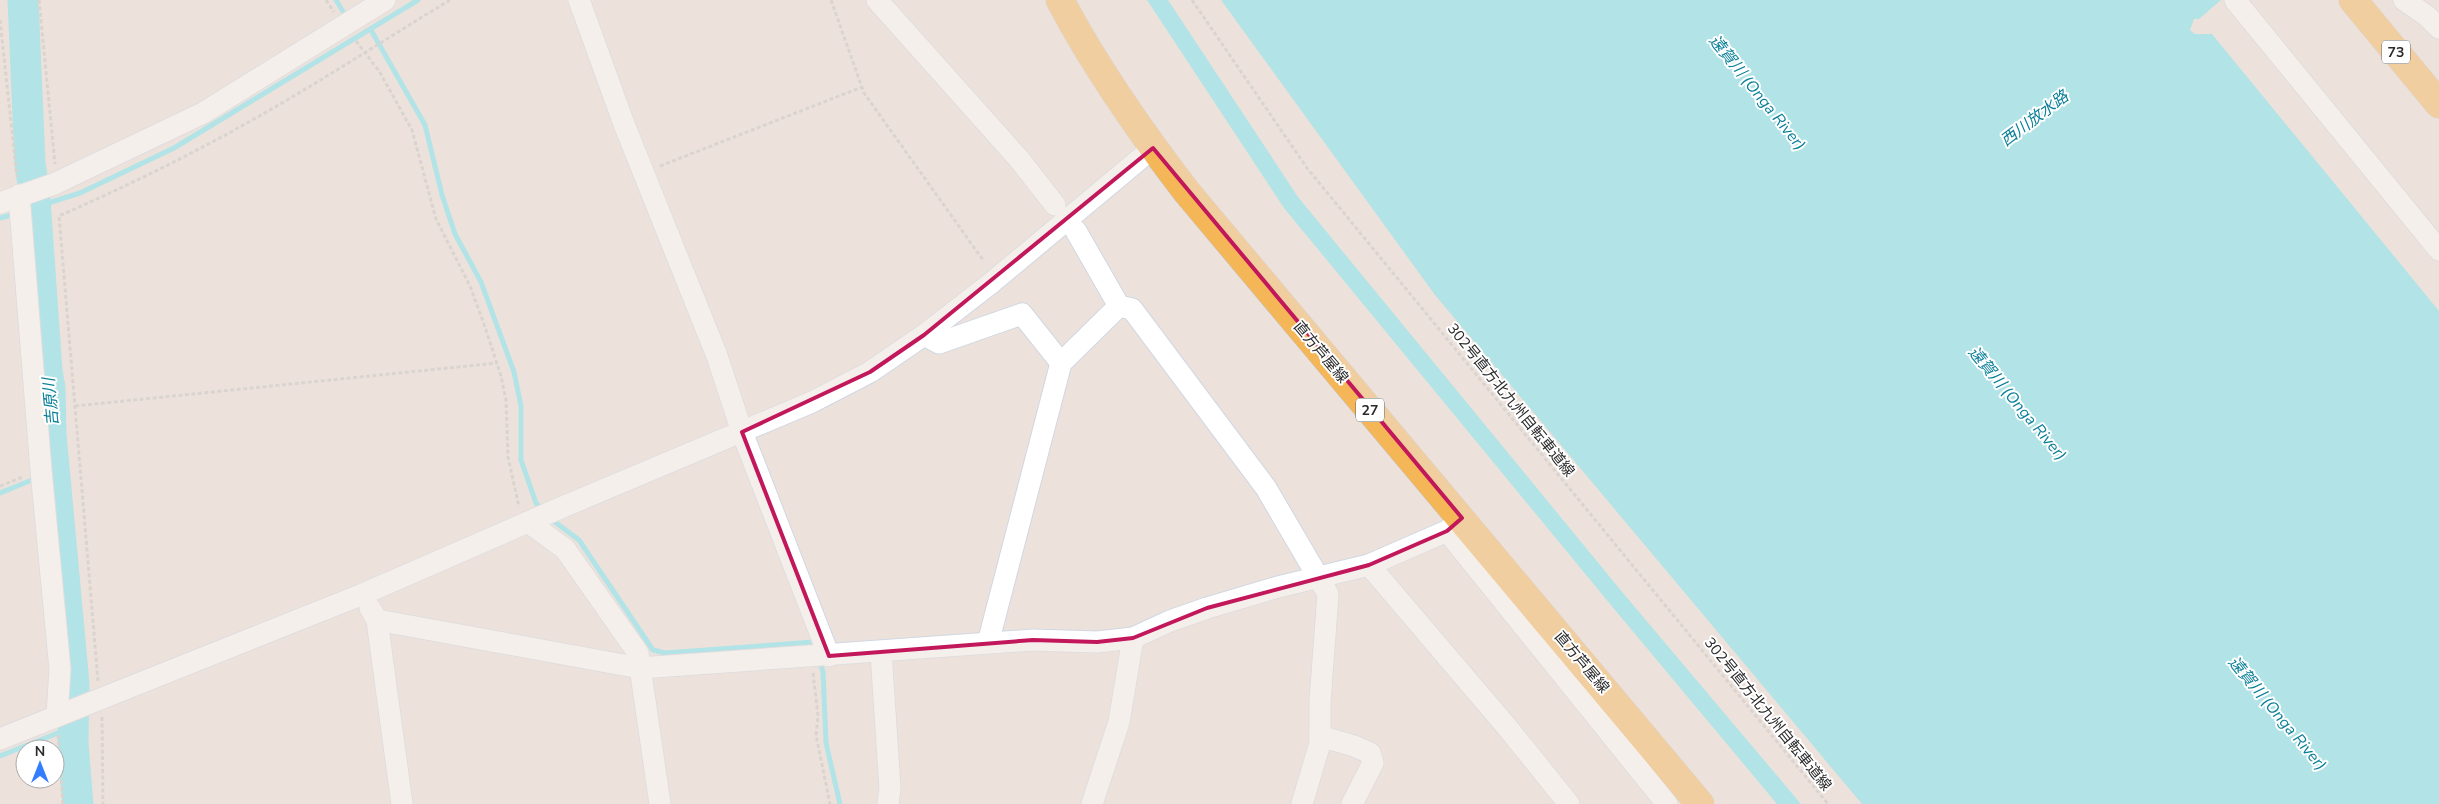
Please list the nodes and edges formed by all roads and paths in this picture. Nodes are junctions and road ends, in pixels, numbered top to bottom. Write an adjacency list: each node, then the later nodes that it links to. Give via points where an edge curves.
1 (39, 0): 19 (path, via 55,165)
2 (385, 0): 13 (street)
3 (450, 0): 29 (path, via 214,141 119,190 59,216)
4 (579, 0): 18 (street)
5 (831, 0): 15 (path)
6 (877, 0): 21 (street, via 1019,159)
7 (1060, 0): 17 (main road, 直方芦屋線 / 27)
8 (1192, 0): 60 (path, 302号直方北九州自転車道線, via 1307,168)
9 (2235, 0): 23 (street)
10 (2353, 0): 16 (main road, 73)
11 (2404, 0): 14 (street)
12 (0, 20): 20 (path)
13 (345, 26): 19 (street, via 203,114); 27 (path, via 379,71 412,130 436,219 470,286)
14 (2439, 28)
15 (862, 87): 18 (path); 24 (path)
16 (2439, 104)
17 (1153, 148): 26 (street); 34 (main road, 直方芦屋線 / 27)
18 (644, 173): 30 (street, via 716,356)
19 (54, 184): 20 (street)
20 (9, 199): 31 (street)
21 (1055, 205)
22 (1076, 232): 25 (street)
23 (2439, 250)
24 (983, 260)
25 (1119, 306): 28 (street); 36 (street, via 1132,309 1260,481)
26 (924, 335): 28 (street, via 939,343 1022,314); 30 (street, via 870,372 812,402)
27 (497, 363): 29 (path); 33 (path, via 506,400 508,457 520,510)
28 (1061, 363): 40 (street)
29 (75, 406): 44 (path, via 98,684)
30 (742, 432): 33 (street); 42 (street)
31 (41, 470): 32 (path); 45 (street, via 60,669)
32 (0, 486)
33 (528, 522): 37 (street); 43 (street, via 565,549 638,653)
34 (1455, 524): 35 (street); 58 (street); 59 (main road, 直方芦屋線 / 27)
35 (1368, 565): 36 (street); 57 (street)
36 (1320, 578): 39 (street, via 1206,608); 46 (street, via 1328,594)
37 (363, 594): 38 (street); 44 (street)
38 (377, 620): 43 (street); 50 (street)
39 (1133, 638): 40 (street, via 1097,642 1033,640); 54 (street, via 1119,722)
40 (988, 643): 41 (street)
41 (880, 652): 42 (street); 53 (street, via 890,788)
42 (819, 656): 43 (street); 52 (path, via 816,735)
43 (640, 668): 51 (street)
44 (102, 698): 45 (street); 49 (path)
45 (57, 716): 47 (street); 48 (path)
46 (1320, 736): 55 (street); 56 (street, via 1370,753 1373,763)
47 (0, 739)
48 (63, 804)
49 (103, 804)
50 (402, 804)
51 (660, 804)
52 (830, 804)
53 (888, 804)
54 (1092, 804)
55 (1302, 804)
56 (1352, 804)
57 (1569, 804)
58 (1667, 804)
59 (1700, 804)
60 (1828, 804)

